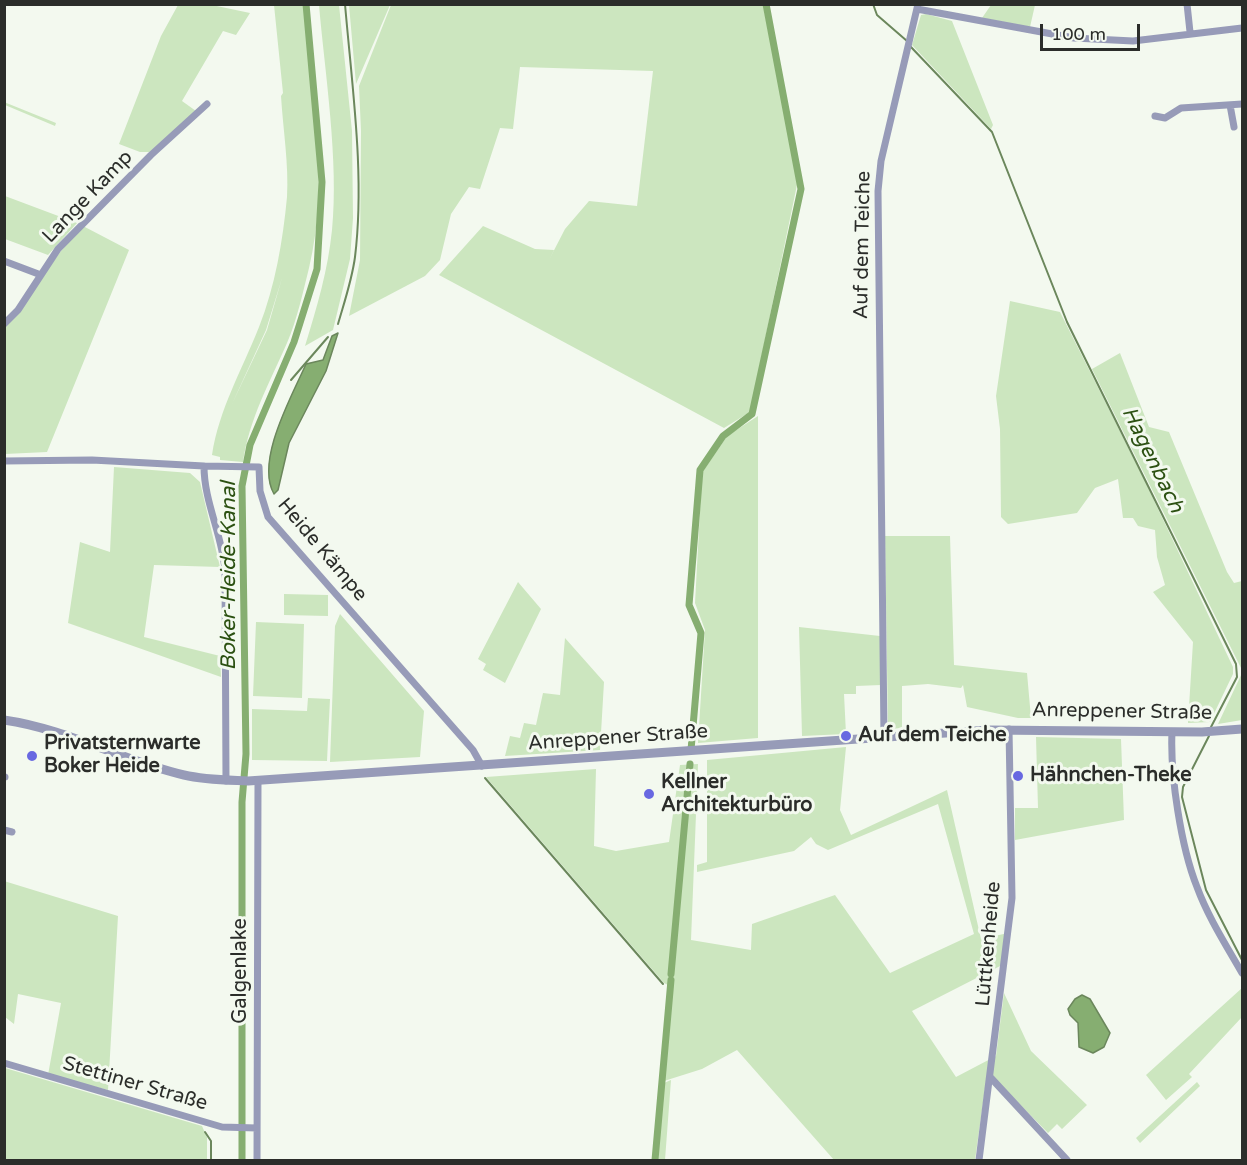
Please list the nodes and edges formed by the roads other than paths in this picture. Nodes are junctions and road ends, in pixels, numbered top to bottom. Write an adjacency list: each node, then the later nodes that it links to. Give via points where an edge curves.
1 (1187, 4): 4 (street)
2 (917, 7): 4 (street, via 1074,38 1133,41); 19 (street, Auf dem Teiche, via 880,161 878,191)
3 (1242, 28): 4 (street)
4 (1190, 32)
5 (207, 104): 11 (street, Lange Kamp, via 92,213 58,249)
6 (1242, 104): 7 (street)
7 (1230, 105): 8 (street, via 1181,108 1165,118); 9 (street)
8 (1155, 116)
9 (1234, 127)
10 (4, 261): 11 (street)
11 (41, 275): 12 (street, Lange Kamp)
12 (4, 324)
13 (4, 461): 14 (street, via 92,460)
14 (204, 466): 20 (street, Heide Kämpe, via 259,467 260,491 268,518 473,750); 21 (street, via 207,499 225,570)
15 (4, 720): 21 (street, Anreppener Straße, via 58,732 167,770)
16 (1009, 729): 18 (street, Anreppener Straße); 19 (street, Anreppener Straße); 25 (street, Lüttkenheide, via 1012,898)
17 (1242, 729): 18 (street, Anreppener Straße)
18 (1172, 732): 23 (street, via 1176,790 1192,874)
19 (884, 737): 20 (street, Anreppener Straße)
20 (482, 766): 22 (street, Anreppener Straße)
21 (226, 781): 22 (street, Anreppener Straße)
22 (248, 781): 26 (street, Galgenlake)
23 (1242, 973)
24 (4, 1063): 26 (street, Stettiner Straße, via 234,1129)
25 (991, 1078): 28 (street, Lüttkenheide); 29 (street)
26 (253, 1128): 27 (street, Galgenlake)
27 (257, 1161)
28 (979, 1161)
29 (1067, 1161)

